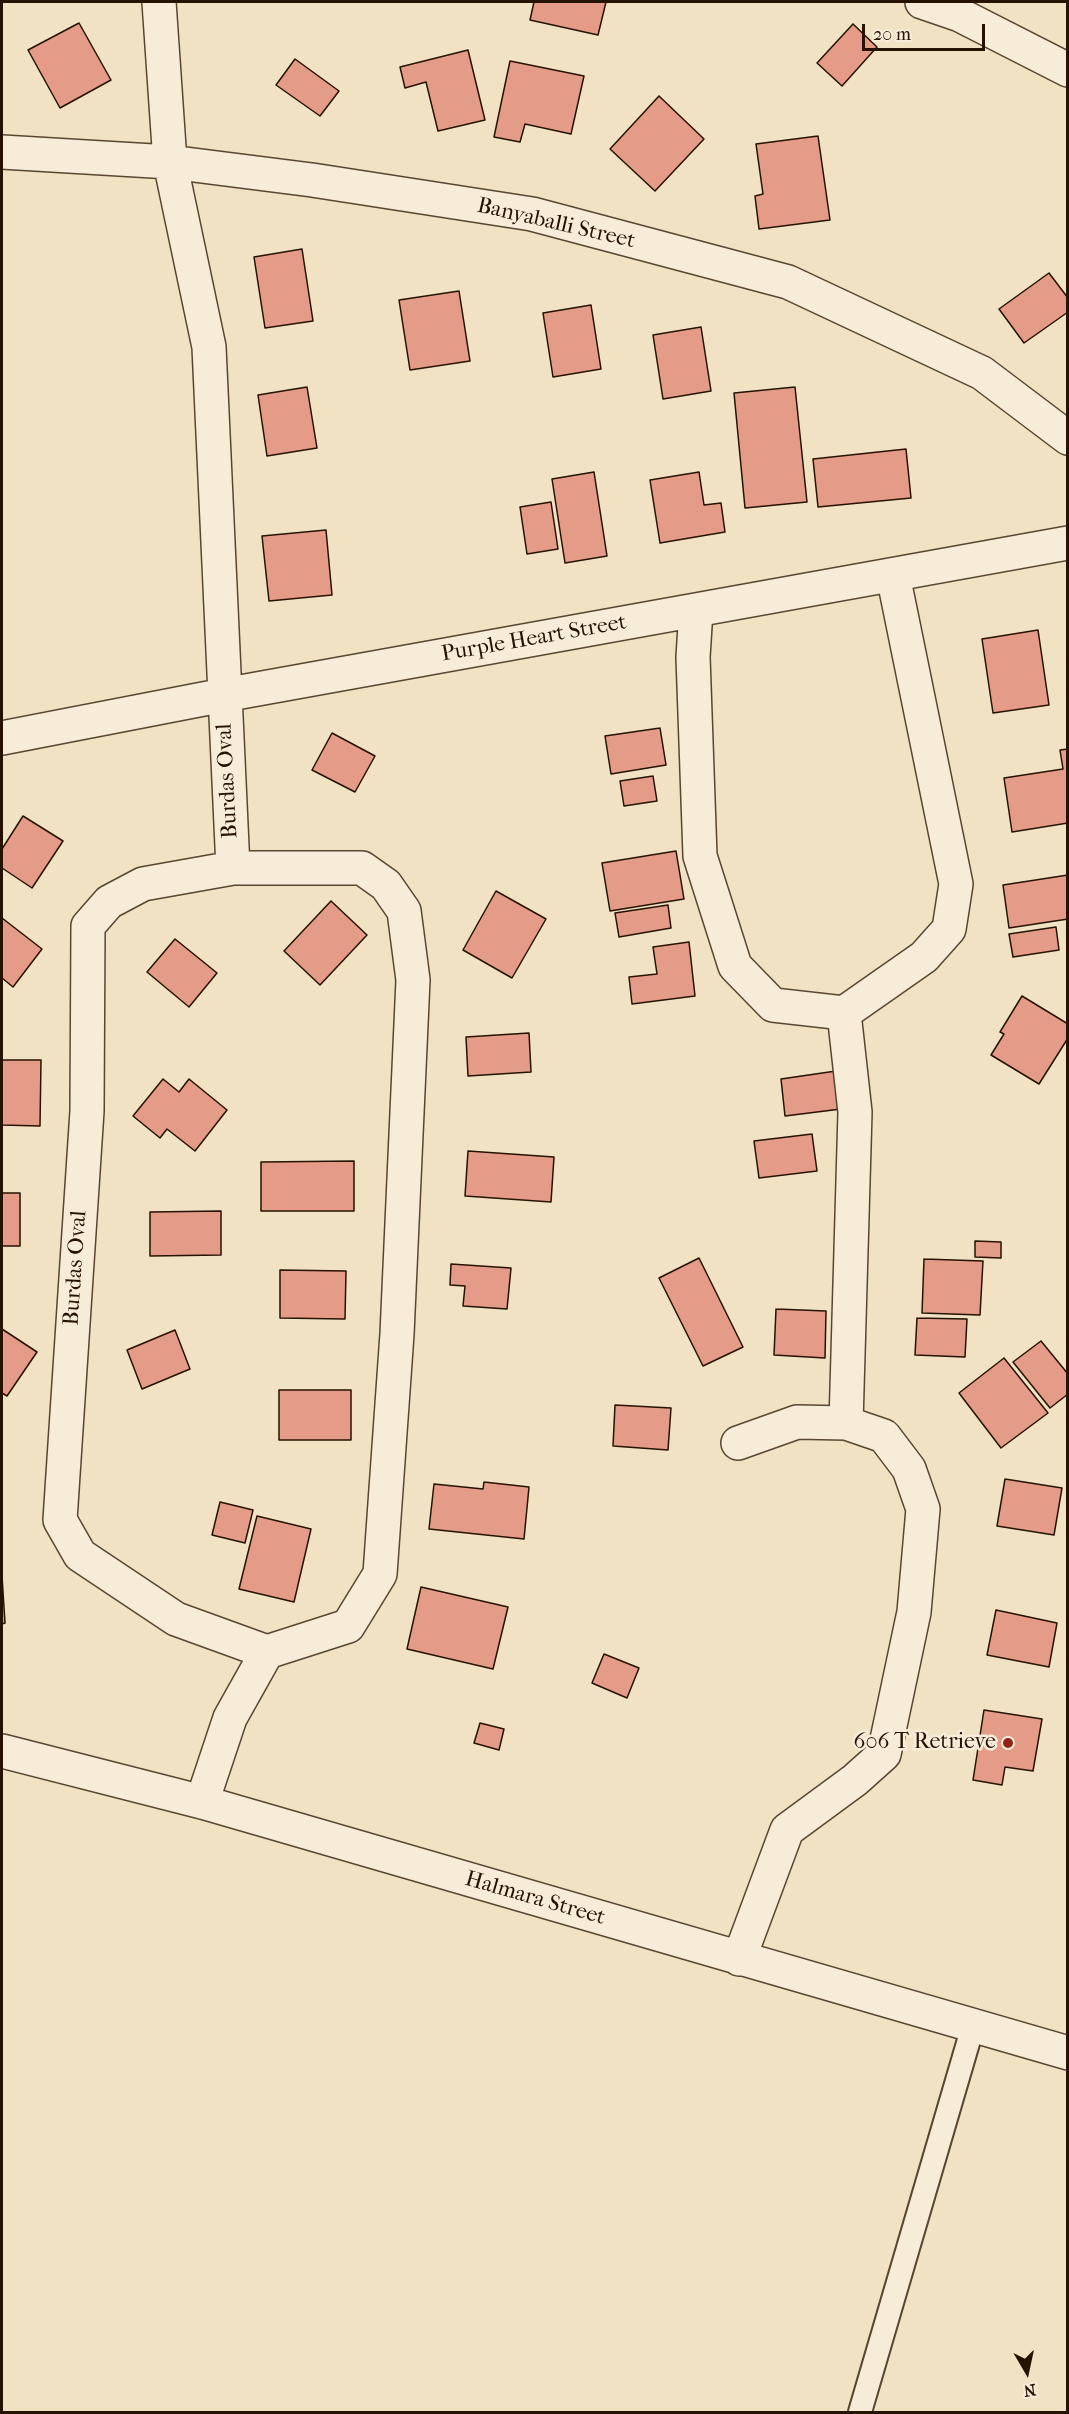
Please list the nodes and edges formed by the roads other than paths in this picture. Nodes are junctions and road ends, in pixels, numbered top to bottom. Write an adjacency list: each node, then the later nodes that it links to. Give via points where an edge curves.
1 (159, 2): 5 (street, Burdas Oval)
2 (922, 2): 3 (street, via 960,15)
3 (1068, 70)
4 (2, 152): 5 (street, Banyaballi Street)
5 (170, 162): 6 (street, Banyaballi Street, via 532,214 788,282 982,373); 10 (street, Burdas Oval, via 209,347)
6 (1068, 438)
7 (1068, 543): 8 (street, Purple Heart Street)
8 (893, 575): 9 (street, Purple Heart Street); 13 (street, via 956,884 949,929 924,957)
9 (696, 610): 10 (street, Purple Heart Street); 13 (street, via 693,657 700,856 735,966 773,1005)
10 (224, 695): 11 (street, Purple Heart Street); 12 (street, Burdas Oval)
11 (2, 738)
12 (233, 868): 16 (street, Burdas Oval, via 362,868 386,885 404,911 412,980 397,1334 380,1574 348,1626); 16 (street, Burdas Oval, via 143,884 109,902 88,926 87,1111 60,1520 80,1555 176,1619)
13 (844, 1013): 14 (street, via 855,1112)
14 (846, 1423): 15 (street, via 797,1422); 19 (street, via 884,1436 909,1469 920,1499 923,1509 914,1612 884,1754 786,1830)
15 (738, 1443)
16 (267, 1652): 18 (street, via 230,1718)
17 (2, 1751): 18 (street, Halmara Street)
18 (202, 1802): 19 (street, Halmara Street)
19 (739, 1959): 20 (street, Halmara Street)
20 (973, 2026): 21 (street, Halmara Street); 22 (lane)
21 (1068, 2053)
22 (860, 2412)

